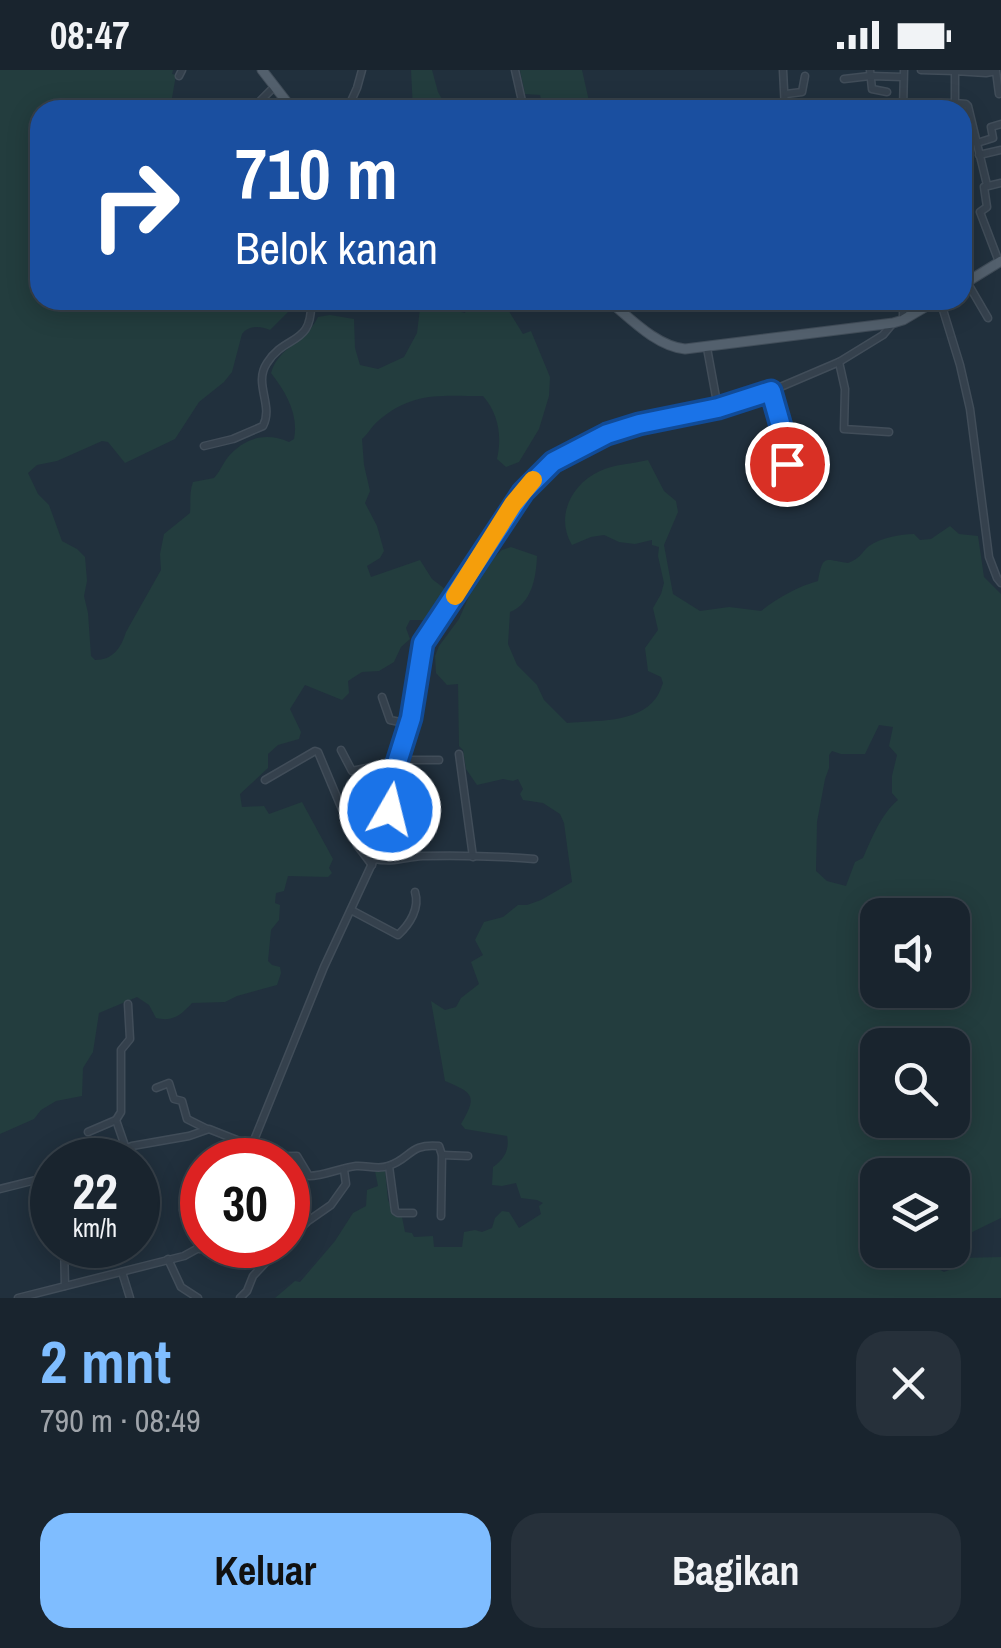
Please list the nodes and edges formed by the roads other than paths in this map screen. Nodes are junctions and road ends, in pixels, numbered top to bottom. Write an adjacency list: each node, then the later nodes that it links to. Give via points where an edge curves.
1 (262, 70): 13 (main road)
2 (362, 70): 19 (street)
3 (515, 70): 20 (street)
4 (783, 70): 15 (street)
5 (922, 70): 6 (street)
6 (955, 70): 7 (street); 23 (street)
7 (986, 72): 12 (street, via 996,71)
8 (870, 73): 9 (street); 11 (street); 14 (street, via 872,89)
9 (904, 74): 22 (street)
10 (805, 76): 15 (street, via 802,92)
11 (844, 79)
12 (1000, 81): 16 (street)
13 (274, 86): 17 (street); 18 (main road)
14 (886, 92)
15 (786, 94): 21 (street)
16 (999, 94)
17 (261, 100)
18 (286, 100)
19 (352, 100)
20 (522, 100)
21 (786, 100)
22 (903, 100)
23 (955, 100)
24 (972, 122): 27 (street)
25 (1001, 124): 26 (street, via 991,127)
26 (993, 138): 27 (street); 28 (street)
27 (977, 143): 29 (street)
28 (1001, 149): 29 (street)
29 (980, 156): 31 (street)
30 (1001, 183): 31 (street)
31 (986, 185): 32 (street, via 987,207 980,212)
32 (1000, 262): 33 (main road)
33 (972, 279)
34 (972, 294): 40 (street)
35 (312, 310): 47 (street, via 302,335 275,353 262,372 268,412 263,426)
36 (621, 310): 42 (main road, via 664,343)
37 (900, 310): 41 (street)
38 (920, 310): 41 (main road)
39 (942, 310): 49 (street, via 970,409 990,557)
40 (988, 318)
41 (898, 322): 42 (main road); 43 (street)
42 (706, 348): 45 (street)
43 (839, 362): 44 (street); 46 (street, via 844,428)
44 (771, 391): 45 (street); 48 (street)
45 (718, 408): 51 (street, via 607,434 542,471 428,634)
46 (888, 432)
47 (204, 446)
48 (787, 464)
49 (1001, 583)
50 (382, 697): 51 (street, via 390,720)
51 (409, 724): 54 (street)
52 (342, 750): 56 (street, via 352,771)
53 (459, 754): 58 (street)
54 (397, 760): 55 (street); 56 (street)
55 (439, 760)
56 (395, 769): 60 (street)
57 (265, 780): 60 (street, via 318,752 357,845)
58 (473, 857): 59 (street); 60 (street)
59 (534, 858)
60 (373, 862): 62 (street)
61 (416, 892): 62 (street, via 414,912 398,935)
62 (351, 910): 70 (street)
63 (128, 1004): 65 (street, via 130,1039 121,1050 122,1110)
64 (156, 1088): 66 (street, via 169,1083 187,1119)
65 (116, 1120): 67 (street); 68 (street)
66 (208, 1130): 69 (street); 71 (street)
67 (88, 1132)
68 (122, 1138)
69 (230, 1138)
70 (255, 1138)
71 (160, 1141)
72 (442, 1155): 73 (street); 74 (street, via 439,1146 420,1146); 80 (street)
73 (468, 1156)
74 (389, 1166): 75 (street); 79 (street, via 395,1211)
75 (344, 1170): 76 (street); 81 (street, via 346,1184)
76 (310, 1173)
77 (30, 1181): 78 (street)
78 (0, 1188)
79 (413, 1213)
80 (442, 1216)
81 (310, 1220)
82 (180, 1257): 83 (street)
83 (168, 1259): 86 (street); 90 (street, via 182,1287)
84 (65, 1268): 87 (street)
85 (260, 1268): 91 (street)
86 (122, 1272): 87 (street); 89 (street)
87 (65, 1286): 88 (street)
88 (18, 1298)
89 (130, 1298)
90 (198, 1298)
91 (240, 1298)

